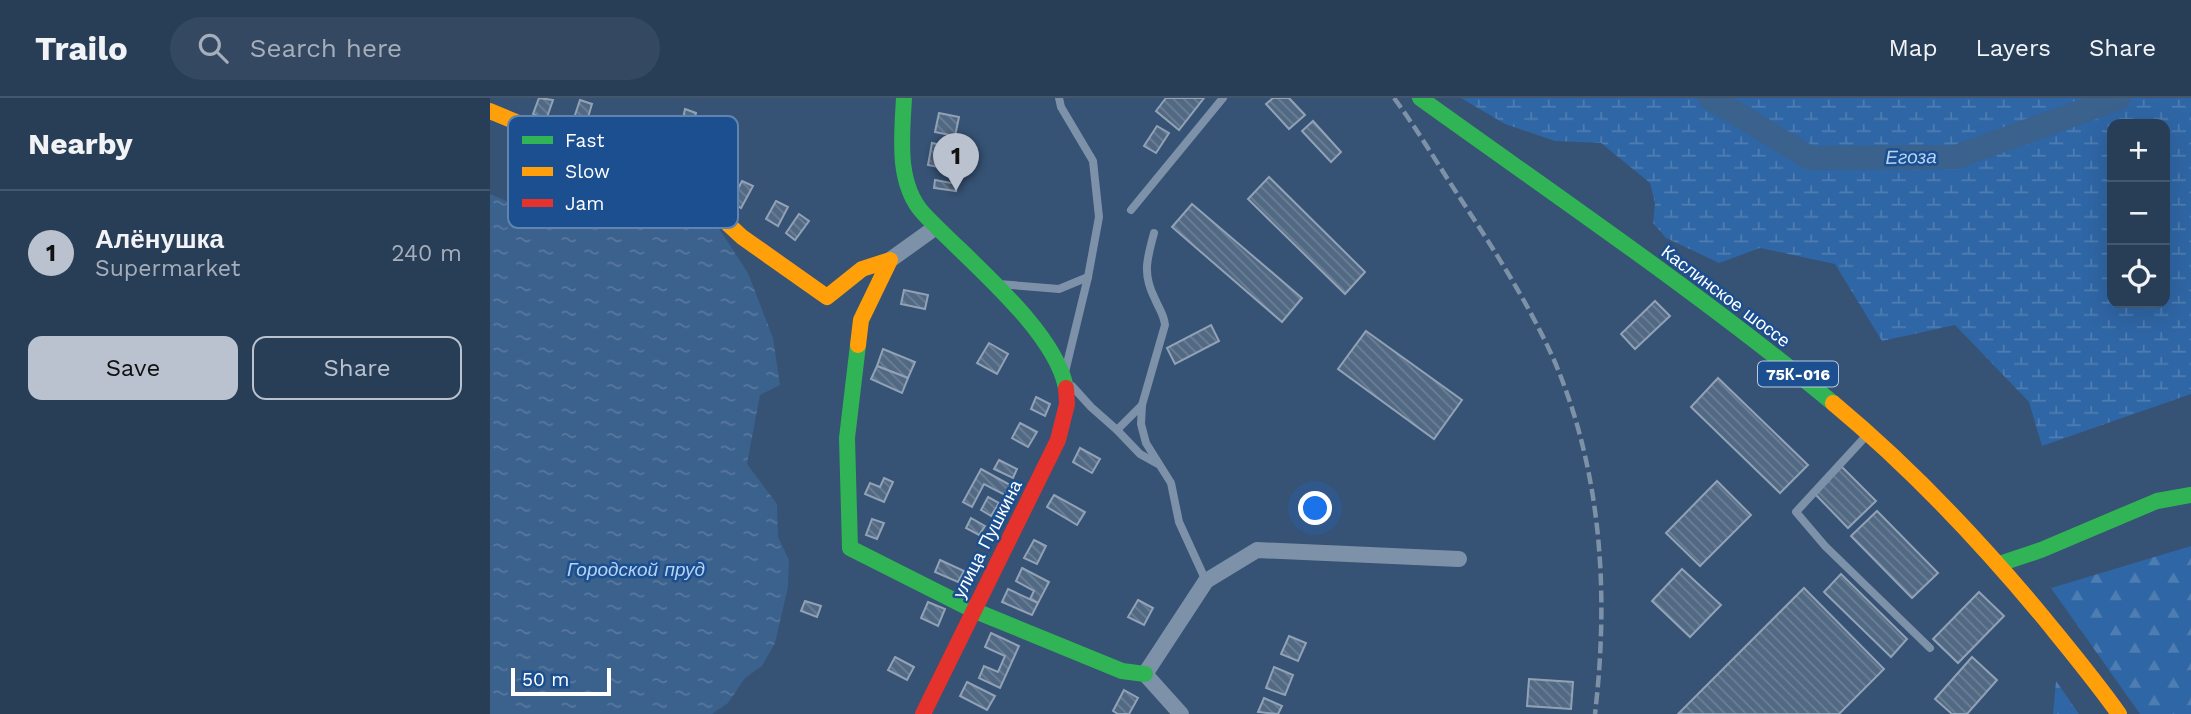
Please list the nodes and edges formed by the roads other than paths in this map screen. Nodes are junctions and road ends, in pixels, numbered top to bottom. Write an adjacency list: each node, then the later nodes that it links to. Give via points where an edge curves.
1 (904, 98): 8 (street, via 903,156 911,198)
2 (1059, 98): 12 (lane, via 1093,161 1099,216)
3 (1223, 98): 7 (lane)
4 (1420, 98): 17 (street, Каслинское шоссе / 75К-016, via 1688,290)
5 (494, 107): 6 (street)
6 (514, 116)
7 (1130, 210)
8 (936, 227): 11 (street); 13 (street)
9 (732, 228): 11 (street, via 827,297 862,269)
10 (1154, 233): 15 (lane, via 1145,270 1165,326)
11 (890, 260): 23 (street, via 861,320 847,438 849,548)
12 (1088, 277): 13 (lane, via 1059,289); 14 (lane)
13 (990, 283): 14 (street, via 1030,323)
14 (1064, 377): 16 (lane); 23 (street, улица Пушкина, via 1068,398 1058,440)
15 (1142, 405): 16 (lane); 18 (lane, via 1146,443)
16 (1117, 430): 18 (lane, via 1140,454)
17 (1869, 433): 21 (street, Каслинское шоссе / 75К-016); 24 (lane, via 1796,512)
18 (1160, 465): 22 (lane, via 1171,483 1179,522)
19 (2191, 495): 21 (street, via 2157,501)
20 (1459, 559): 22 (street, via 1256,550)
21 (1999, 564): 28 (street, Каслинское шоссе / 75К-016)
22 (1206, 581): 25 (street)
23 (973, 610): 25 (street, via 1122,671); 26 (street, улица Пушкина)
24 (1930, 648)
25 (1145, 674): 27 (street)
26 (923, 714)
27 (1181, 714)
28 (2119, 714)

